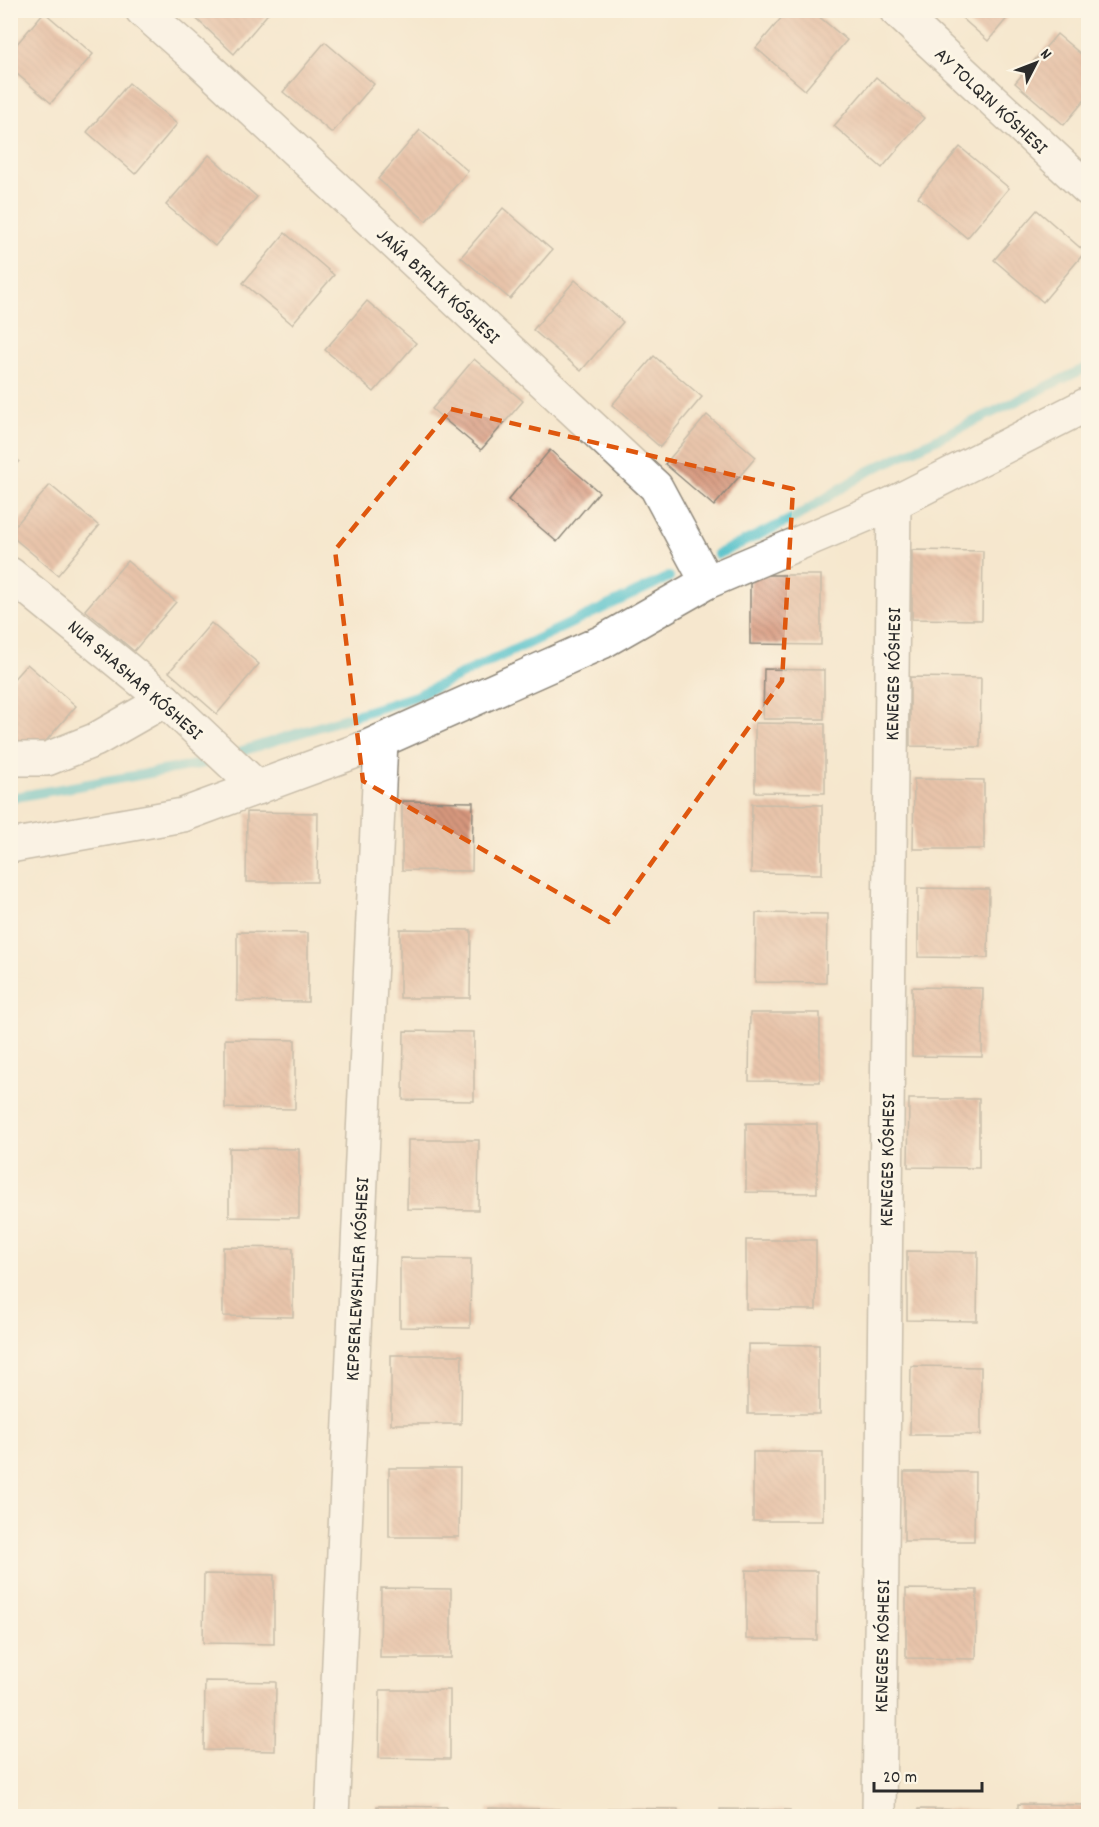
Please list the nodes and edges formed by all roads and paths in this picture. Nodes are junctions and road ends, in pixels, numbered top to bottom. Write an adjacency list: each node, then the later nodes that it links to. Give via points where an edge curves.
1 (142, 10): 7 (street, JAŃA BIRLIK KÓSHESI, via 656,487)
2 (896, 10): 3 (street)
3 (1089, 189)
4 (1089, 404): 5 (street)
5 (894, 503): 7 (street); 14 (street, KENEGES KÓSHESI)
6 (10, 574): 8 (street, NUR SHASHAR KÓSHESI)
7 (707, 582): 9 (street, via 602,642)
8 (165, 700): 10 (street, via 95,740 47,759); 11 (street, NUR SHASHAR KÓSHESI)
9 (381, 741): 11 (street); 13 (street, KEPSERLEWSHILER KÓSHESI)
10 (10, 759)
11 (258, 788): 12 (street, via 183,815)
12 (10, 846)
13 (332, 1816)
14 (879, 1816)

